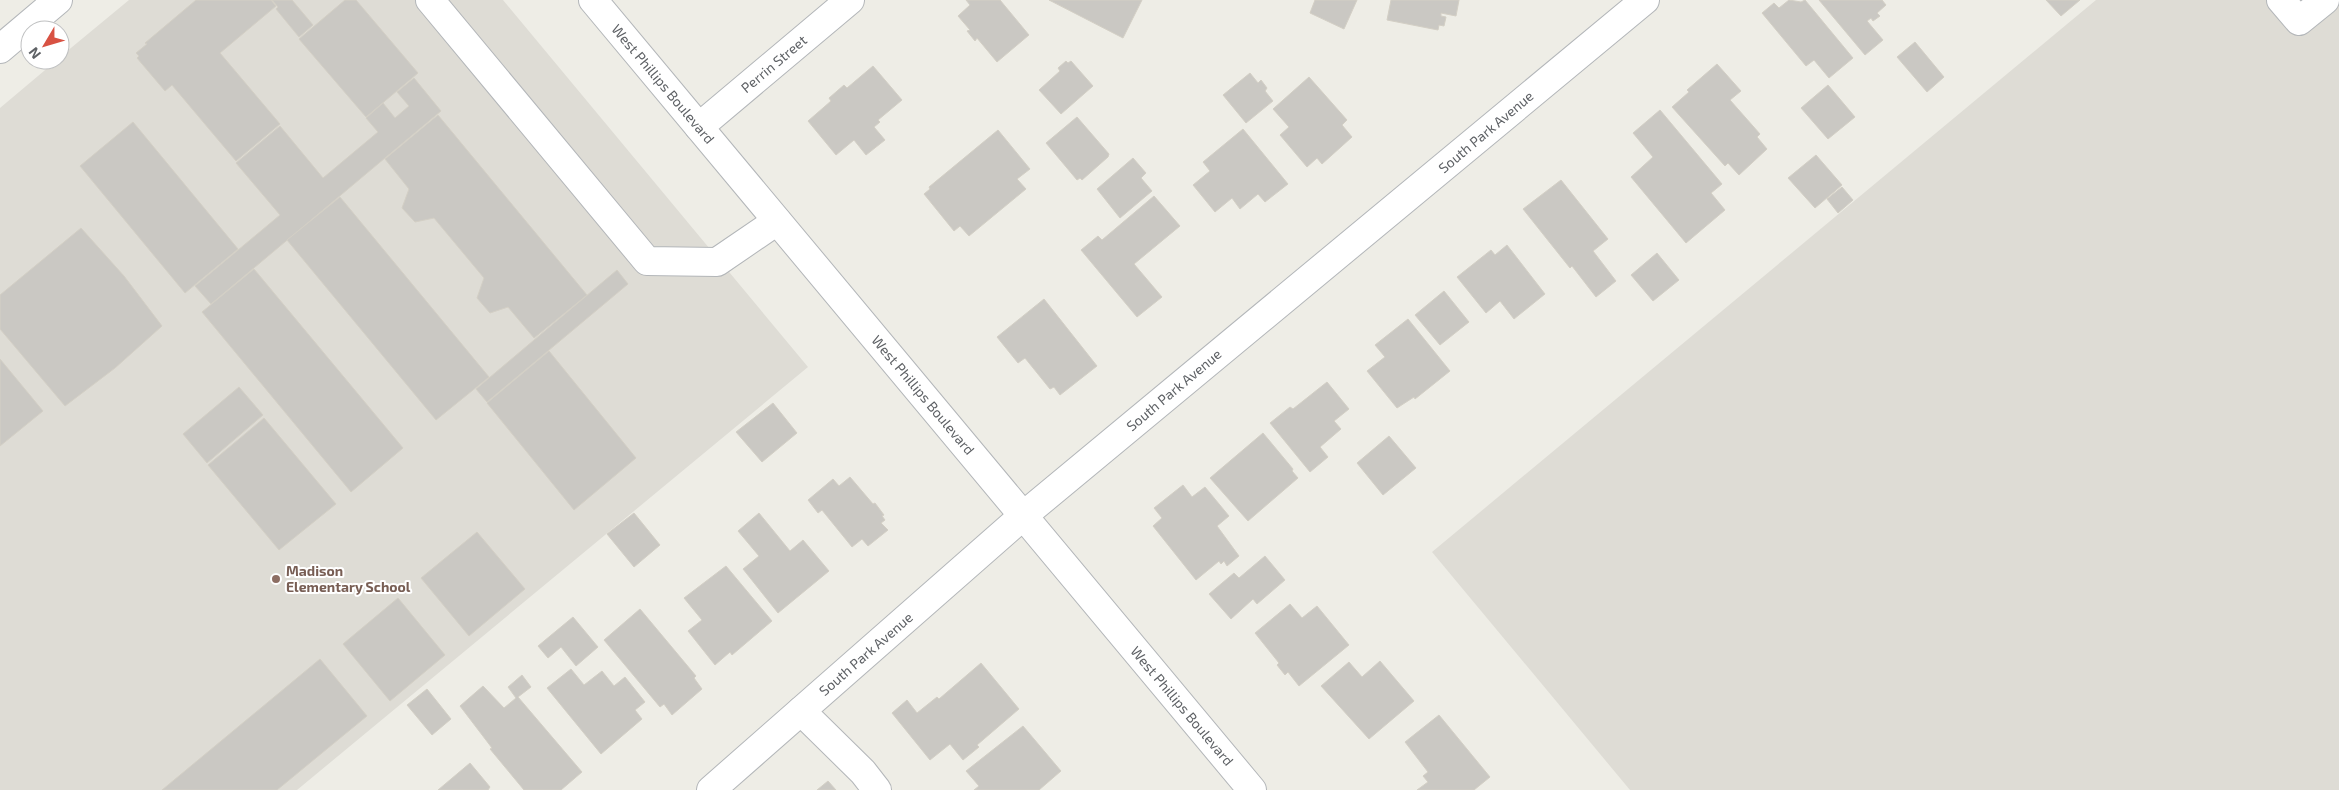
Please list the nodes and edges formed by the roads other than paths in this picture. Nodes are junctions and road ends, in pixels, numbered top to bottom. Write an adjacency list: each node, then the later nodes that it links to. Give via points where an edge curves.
1 (58, 0): 8 (street)
2 (430, 0): 10 (street, via 647,261 717,262)
3 (593, 0): 9 (street, West Phillips Boulevard)
4 (850, 0): 9 (street, Perrin Street)
5 (1645, 0): 11 (street, South Park Avenue)
6 (2281, 0): 7 (street, via 2299,21)
7 (2325, 0)
8 (0, 49)
9 (698, 127): 10 (street, West Phillips Boulevard)
10 (777, 221): 11 (street, West Phillips Boulevard)
11 (1024, 515): 12 (street, South Park Avenue); 15 (street, West Phillips Boulevard)
12 (801, 711): 13 (street, South Park Avenue); 14 (street)
13 (711, 790)
14 (877, 790)
15 (1252, 790)

